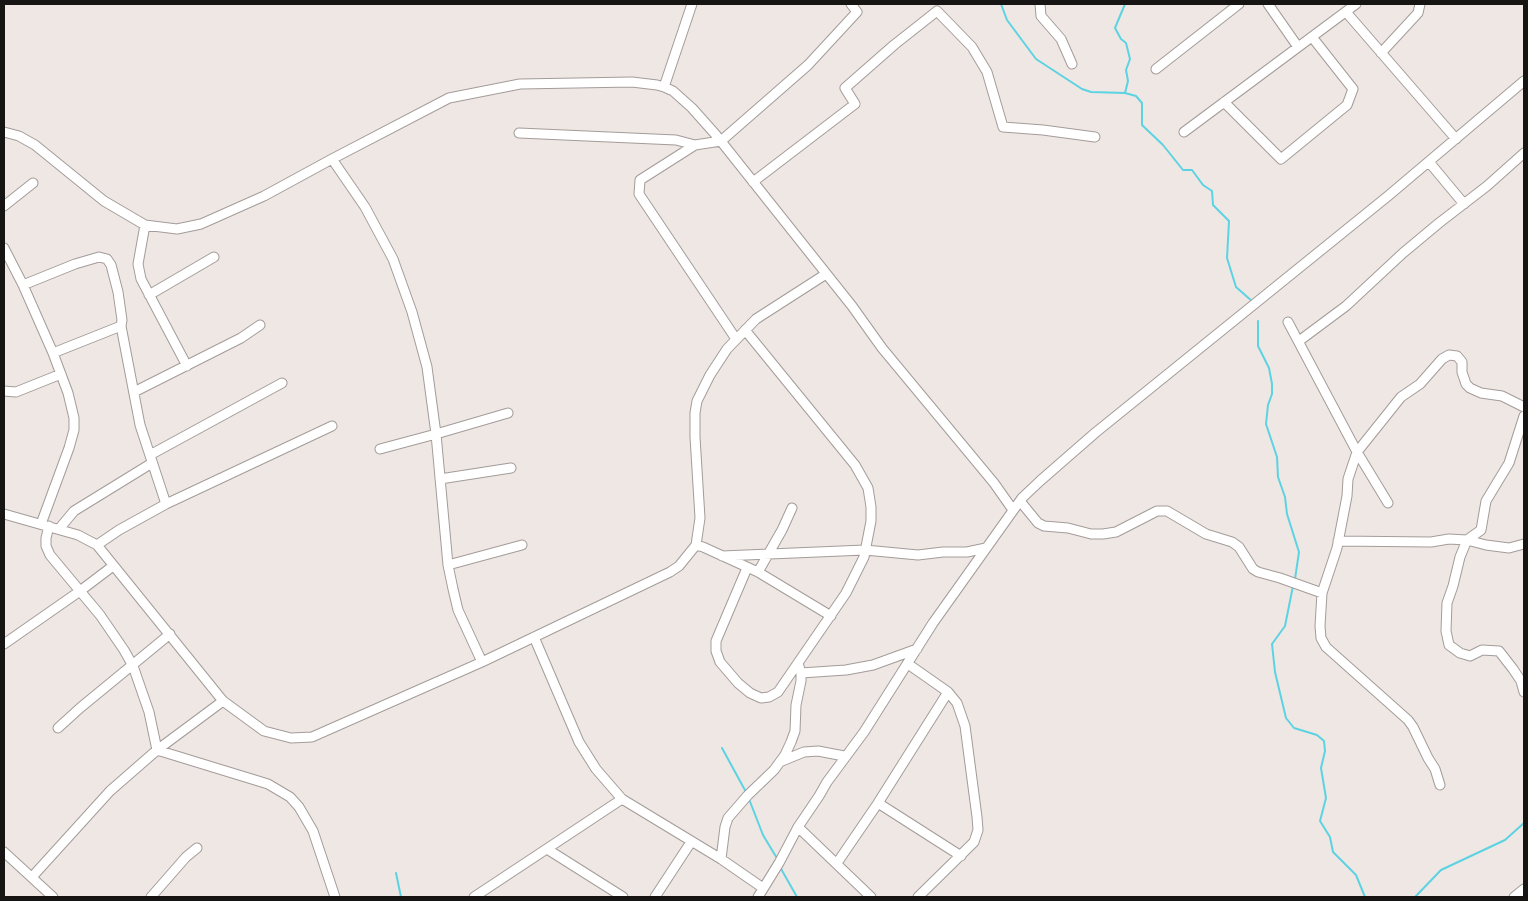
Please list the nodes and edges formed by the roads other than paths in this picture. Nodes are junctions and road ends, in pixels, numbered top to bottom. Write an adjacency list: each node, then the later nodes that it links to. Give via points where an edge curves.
1 (692, 4): 15 (street)
2 (851, 4): 22 (street, via 857,12 808,65)
3 (1040, 4): 12 (street, via 1041,16 1061,38)
4 (1239, 4): 13 (street)
5 (1268, 4): 10 (street)
6 (1356, 4): 8 (street)
7 (1420, 4): 11 (street, via 1418,13)
8 (1346, 12): 9 (street); 11 (street)
9 (1312, 38): 10 (street); 16 (street, via 1353,90 1347,105 1281,159)
10 (1298, 48): 16 (street)
11 (1381, 53): 21 (street)
12 (1072, 64)
13 (1156, 69)
14 (1524, 82): 21 (street)
15 (664, 87): 22 (street, via 686,102); 25 (street, via 632,82 520,84 449,98)
16 (1224, 102): 18 (street)
17 (4, 132): 31 (street, via 35,145 104,201)
18 (1184, 132)
19 (519, 133): 23 (street, via 676,140)
20 (1095, 137): 27 (street, via 1003,128 987,72 972,46 937,11 845,88 855,104)
21 (1456, 139): 26 (street)
22 (721, 141): 23 (street); 27 (street)
23 (695, 146): 41 (street, via 640,180 639,194)
24 (1524, 154): 29 (street)
25 (332, 159): 31 (street, via 264,196 200,224 178,229); 53 (street, via 365,207 394,259 427,368)
26 (1429, 162): 29 (street); 59 (street, via 1095,433)
27 (753, 182): 34 (street)
28 (33, 183): 30 (street)
29 (1464, 204): 42 (street, via 1403,253 1346,306)
30 (4, 206)
31 (145, 225): 36 (street, via 138,264 141,280)
32 (4, 248): 35 (street)
33 (214, 257): 36 (street)
34 (826, 274): 40 (street); 63 (street)
35 (23, 285): 39 (street, via 75,264 103,257 113,274); 43 (street)
36 (149, 295): 44 (street)
37 (1288, 322): 42 (street)
38 (260, 325): 44 (street)
39 (121, 326): 43 (street); 48 (street)
40 (745, 330): 41 (street); 74 (street, via 855,465 868,488 871,521)
41 (736, 339): 72 (street, via 726,349 697,401 694,428 700,518)
42 (1299, 341): 55 (street)
43 (54, 353): 45 (street)
44 (187, 366): 48 (street)
45 (60, 374): 47 (street, via 16,392); 65 (street, via 72,404 74,430)
46 (282, 383): 56 (street)
47 (4, 391)
48 (134, 392): 56 (street)
49 (1524, 407): 55 (street, via 1502,396 1470,388 1462,372 1462,362 1458,356 1449,355 1420,384 1401,397)
50 (508, 413): 53 (street)
51 (1524, 416): 67 (street, via 1509,463 1486,501 1481,530)
52 (332, 426): 61 (street)
53 (436, 434): 54 (street); 58 (street)
54 (380, 449)
55 (1357, 452): 60 (street); 68 (street, via 1348,479)
56 (151, 459): 61 (street); 66 (street, via 74,511)
57 (511, 468): 58 (street)
58 (440, 479): 77 (street)
59 (1020, 501): 63 (street); 82 (street, via 1044,526 1092,534 1116,532 1152,513 1167,511 1206,534 1232,542 1258,572)
60 (1388, 503)
61 (166, 504): 70 (street)
62 (792, 508): 75 (street)
63 (1013, 510): 73 (street)
64 (4, 514): 65 (street)
65 (45, 525): 66 (street); 81 (street, via 50,555)
66 (59, 529): 70 (street)
67 (1467, 540): 68 (street); 69 (street, via 1510,548); 94 (street, via 1447,603 1446,631 1450,645 1470,656 1482,650 1499,651 1513,669)
68 (1338, 542): 82 (street)
69 (1524, 544)
70 (96, 545): 78 (street)
71 (522, 545): 77 (street)
72 (696, 545): 76 (street); 85 (street, via 670,572)
73 (986, 548): 74 (street, via 918,555); 87 (street)
74 (865, 550): 75 (street); 83 (street, via 854,577)
75 (768, 554): 76 (street); 80 (street)
76 (722, 556): 79 (street)
77 (448, 565): 88 (street, via 458,610)
78 (113, 566): 81 (street); 84 (street)
79 (747, 568): 80 (street); 89 (street, via 716,641 720,662 738,683 761,698 778,692)
80 (758, 572): 83 (street)
81 (80, 591): 86 (street); 91 (street)
82 (1322, 593): 100 (street, via 1320,626 1326,647 1408,720 1436,769)
83 (831, 616): 89 (street)
84 (170, 634): 91 (street); 95 (street)
85 (534, 638): 88 (street); 101 (street, via 579,742 596,769)
86 (4, 644)
87 (917, 649): 90 (street); 92 (street, via 873,665)
88 (482, 662): 95 (street, via 312,737 291,738 264,732)
89 (798, 663): 92 (street)
90 (908, 664): 93 (street); 98 (street, via 864,732)
91 (133, 666): 96 (street); 97 (street, via 147,704)
92 (801, 673): 99 (street, via 795,730)
93 (948, 692): 102 (street); 108 (street, via 957,703 965,726 978,817 974,842)
94 (1524, 692)
95 (223, 701): 97 (street)
96 (58, 728)
97 (158, 750): 111 (street, via 110,791); 116 (street, via 268,784 290,797 304,813 313,831)
98 (844, 756): 99 (street, via 818,751); 103 (street)
99 (782, 760): 109 (street, via 728,818)
100 (1440, 784)
101 (622, 799): 104 (street); 106 (street)
102 (878, 803): 108 (street); 110 (street)
103 (798, 827): 110 (street); 112 (street)
104 (690, 842): 109 (street); 119 (street)
105 (197, 848): 115 (street)
106 (547, 849): 117 (street); 118 (street)
107 (4, 852): 111 (street)
108 (961, 856): 122 (street)
109 (721, 859): 112 (street)
110 (837, 863): 121 (street)
111 (32, 877): 114 (street)
112 (764, 888): 120 (street)
113 (1524, 889): 123 (street)
114 (53, 897)
115 (151, 897)
116 (335, 897)
117 (474, 897)
118 (624, 897)
119 (655, 897)
120 (758, 897)
121 (872, 897)
122 (918, 897)
123 (1514, 897)

